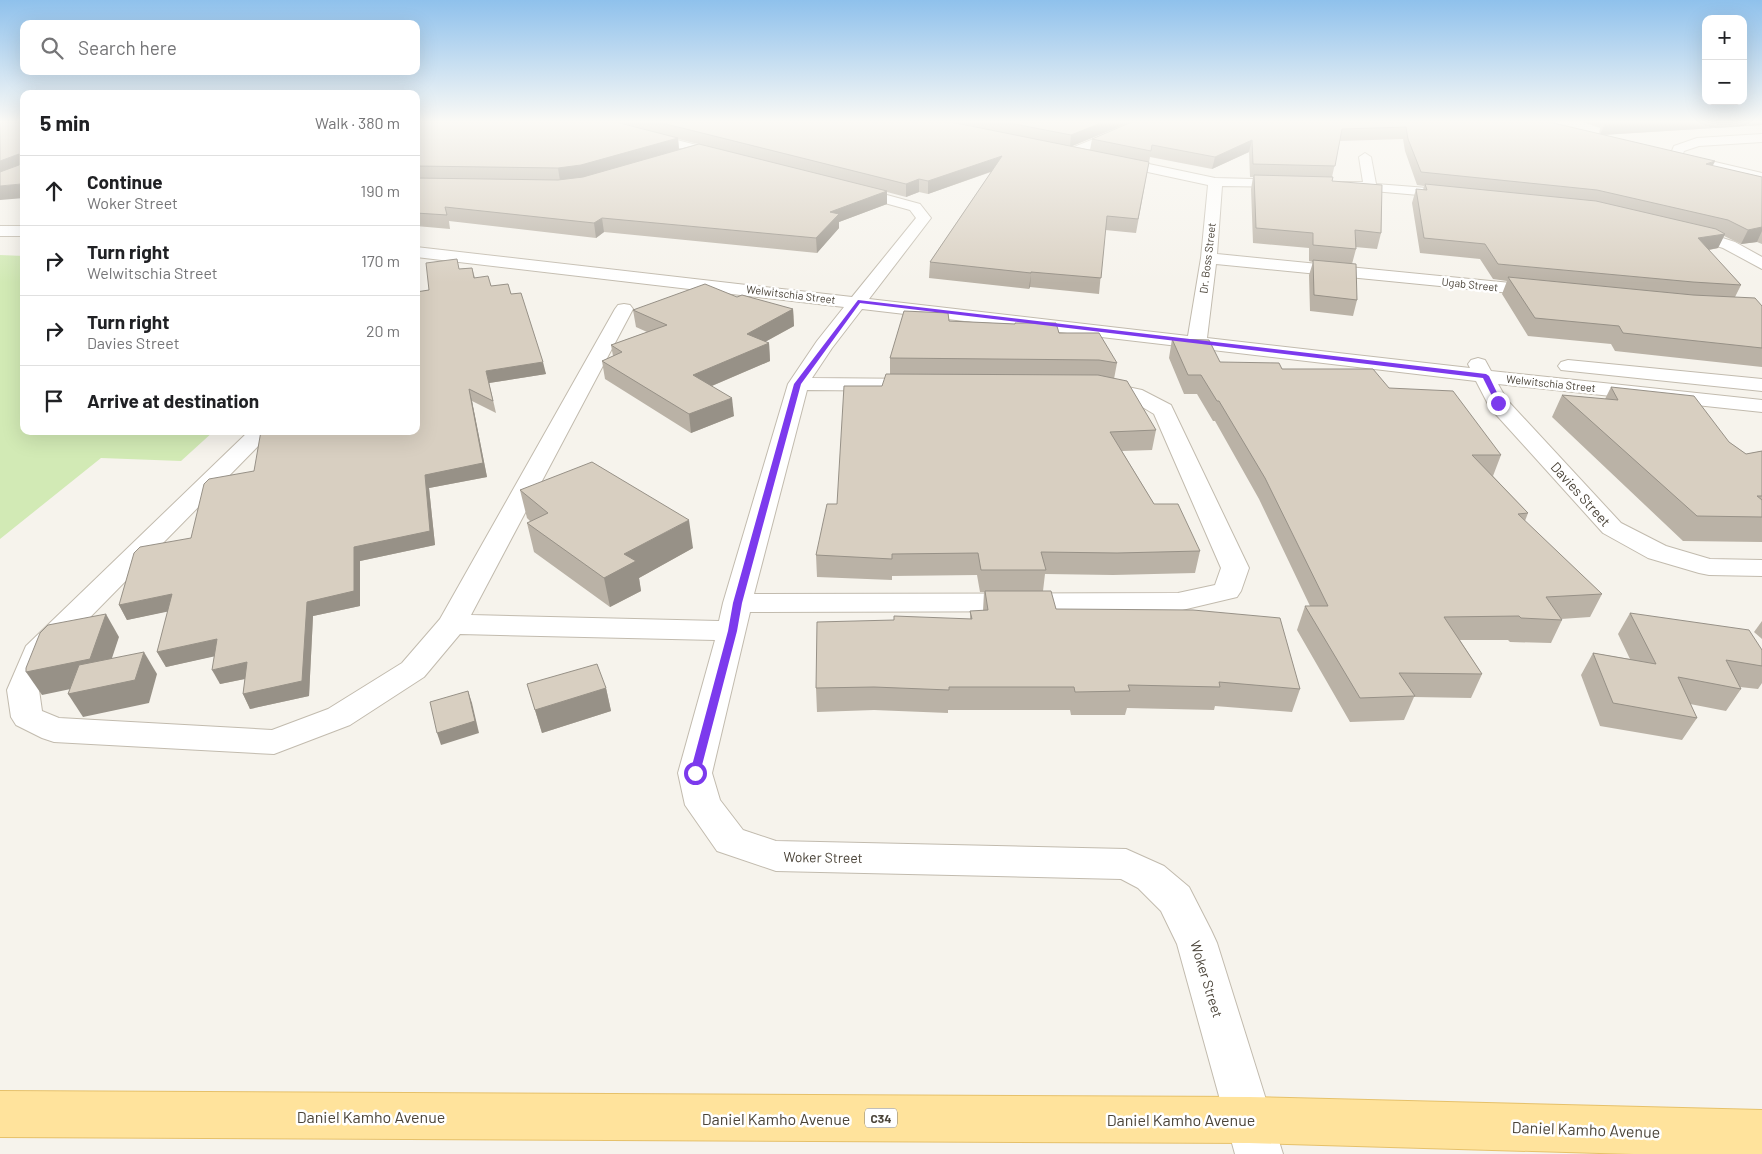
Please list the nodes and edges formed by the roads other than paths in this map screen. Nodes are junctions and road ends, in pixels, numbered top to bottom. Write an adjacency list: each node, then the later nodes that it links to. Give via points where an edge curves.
1 (1182, 175): 3 (street)
2 (1368, 175): 7 (street)
3 (1216, 182): 5 (street); 16 (street, Dr. Boss Street)
4 (830, 183): 19 (street, Woker Street, via 915,207 924,218)
5 (1304, 184)
6 (1333, 185): 7 (street)
7 (1370, 186): 8 (street)
8 (1468, 196)
9 (1669, 227): 18 (street, via 1715,239)
10 (0, 231): 11 (street)
11 (20, 231)
12 (420, 238): 17 (street)
13 (0, 244): 14 (street)
14 (20, 244)
15 (420, 252): 19 (street, Welwitschia Street)
16 (1209, 258): 20 (street, Ugab Street); 24 (street, Dr. Boss Street)
17 (656, 262)
18 (1762, 264)
19 (869, 289): 24 (street, Welwitschia Street); 27 (street, Woker Street)
20 (1556, 292)
21 (624, 309): 35 (street)
22 (1178, 322): 24 (street, Welwitschia Street)
23 (1218, 327): 24 (street, Welwitschia Street)
24 (1198, 333): 25 (street, Welwitschia Street)
25 (1479, 362): 31 (street, Welwitschia Street); 33 (street, Davies Street, via 1498,403 1612,528 1657,552 1709,567)
26 (1553, 365): 30 (street, Welwitschia Street)
27 (798, 384): 28 (street); 34 (street, Woker Street)
28 (940, 386)
29 (1076, 386): 34 (street, via 1096,386 1136,394 1163,410 1235,568 1228,591 1178,602)
30 (1762, 386)
31 (1762, 406)
32 (258, 435): 35 (street, via 37,653 24,690 27,717 54,730 274,742 339,717 413,670)
33 (1762, 568)
34 (735, 617): 35 (street); 38 (street, Woker Street, via 695,773 703,805 730,841 776,856 1126,864 1152,877 1175,898 1197,943)
35 (452, 624)
36 (0, 1114): 38 (main road, Daniel Kamho Avenue / C34)
37 (1762, 1134): 38 (main road, Daniel Kamho Avenue / C34)
38 (1254, 1137)

